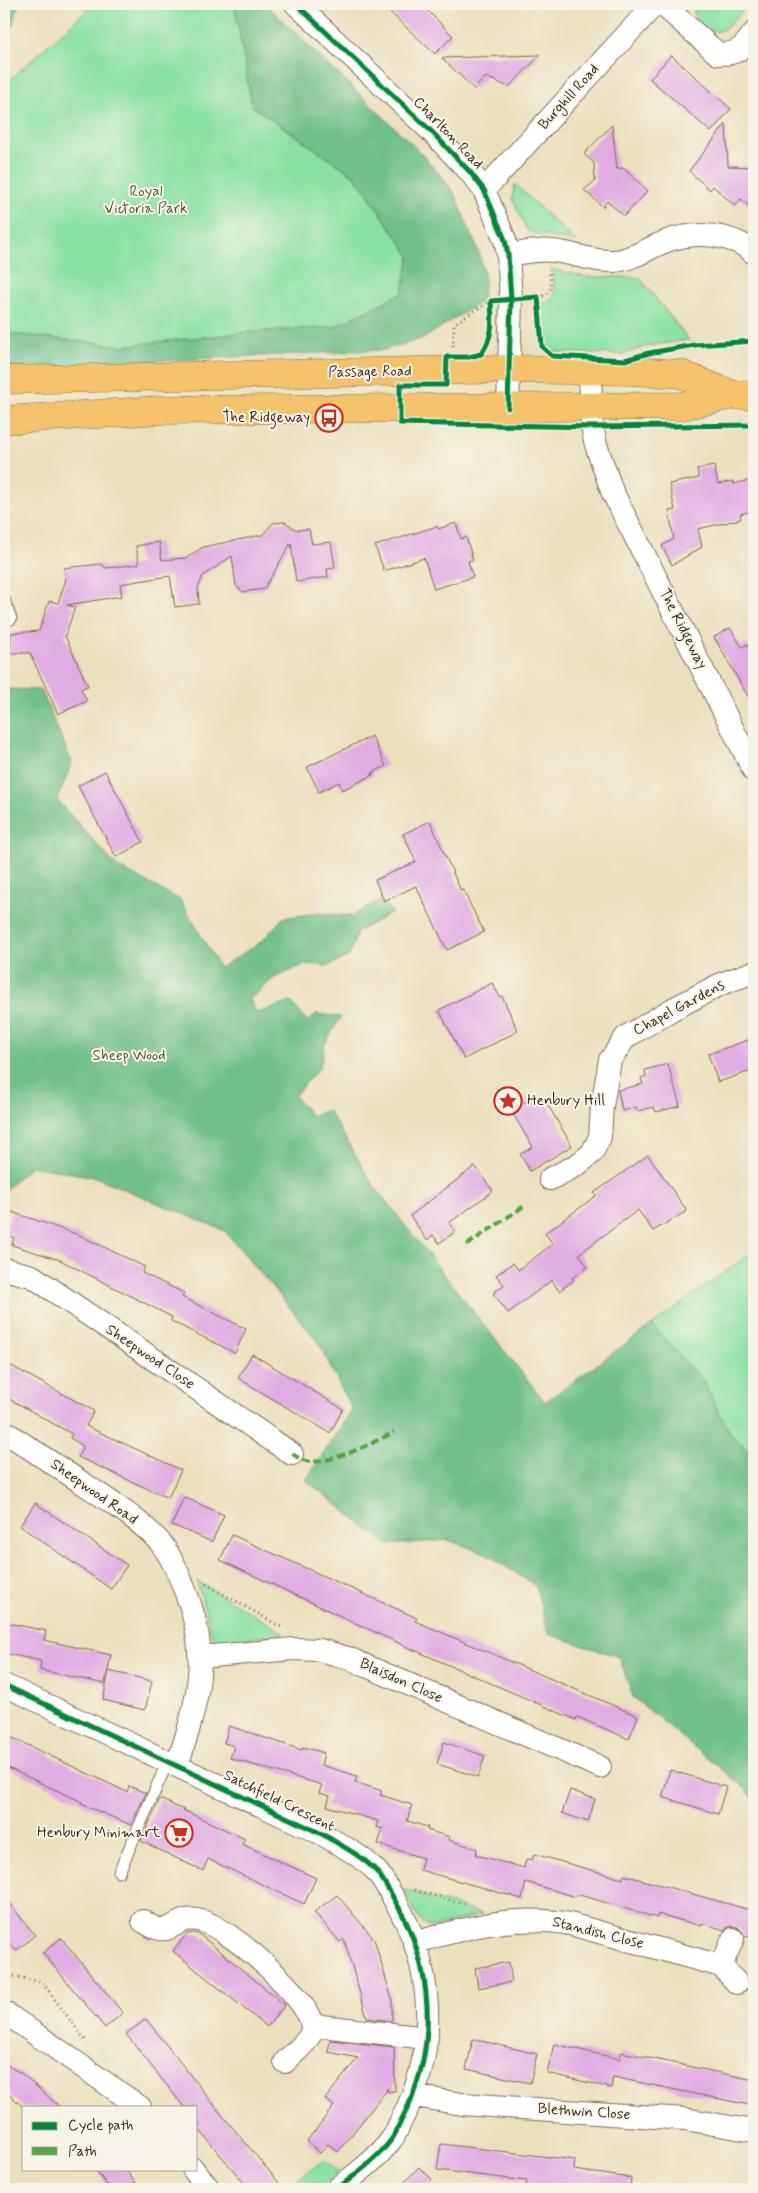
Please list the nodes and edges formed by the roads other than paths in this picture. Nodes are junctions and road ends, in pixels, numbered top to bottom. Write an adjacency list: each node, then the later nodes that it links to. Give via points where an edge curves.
1 (296, 4): 5 (street, Charlton Road, via 431,131)
2 (655, 4): 5 (street, Burghill Road)
3 (662, 4): 4 (street, via 718,54 740,51)
4 (754, 33)
5 (484, 190): 7 (street, Charlton Road)
6 (754, 253): 7 (street, via 722,237 695,234 668,240 616,261 594,261 541,250)
7 (508, 255): 8 (street, Charlton Road, via 511,299)
8 (508, 369): 9 (main road, Passage Road); 10 (main road, Passage Road); 13 (street, Charlton Road)
9 (590, 370): 11 (main road, Passage Road, via 681,374); 12 (street, The Ridgeway)
10 (4, 380)
11 (743, 395): 12 (main road, Passage Road, via 682,406)
12 (593, 406): 13 (main road, Passage Road); 17 (street, The Ridgeway, via 592,427 612,492)
13 (508, 408): 14 (main road, Passage Road, via 161,410)
14 (4, 420)
15 (4, 600): 16 (lane)
16 (11, 619)
17 (754, 771)
18 (754, 972): 19 (street, Chapel Gardens, via 721,984 626,1037 610,1060 600,1137 582,1172)
19 (550, 1179)
20 (4, 1269): 22 (street, Sheepwood Close, via 32,1276)
21 (4, 1431): 23 (street, Sheepwood Road, via 129,1514 160,1542 176,1566 189,1599)
22 (292, 1454)
23 (201, 1657): 25 (street, Blaisdon Close, via 294,1648 320,1650 348,1658); 26 (street, Sheepwood Road, via 194,1715)
24 (4, 1685): 26 (street, Satchfield Crescent)
25 (596, 1761)
26 (172, 1763): 27 (lane); 30 (street, Satchfield Crescent, via 322,1834 353,1853 377,1872 406,1921)
27 (119, 1872)
28 (142, 1921): 34 (street, via 160,1930 188,1918 221,1928 284,1983)
29 (733, 1939): 31 (street)
30 (414, 1942): 31 (street, Standish Close, via 475,1926 545,1919); 35 (street, Satchfield Crescent, via 425,1976)
31 (722, 1966): 32 (street)
32 (737, 1982)
33 (4, 2012): 38 (street)
34 (312, 2025): 35 (street); 36 (street, via 311,2034)
35 (426, 2038): 37 (street, Satchfield Crescent)
36 (285, 2062)
37 (414, 2096): 39 (street, Blethwin Close, via 462,2104 685,2119); 42 (street, Satchfield Crescent, via 391,2140)
38 (139, 2106)
39 (754, 2131)
40 (194, 2170): 41 (street)
41 (210, 2189)
42 (337, 2189)

